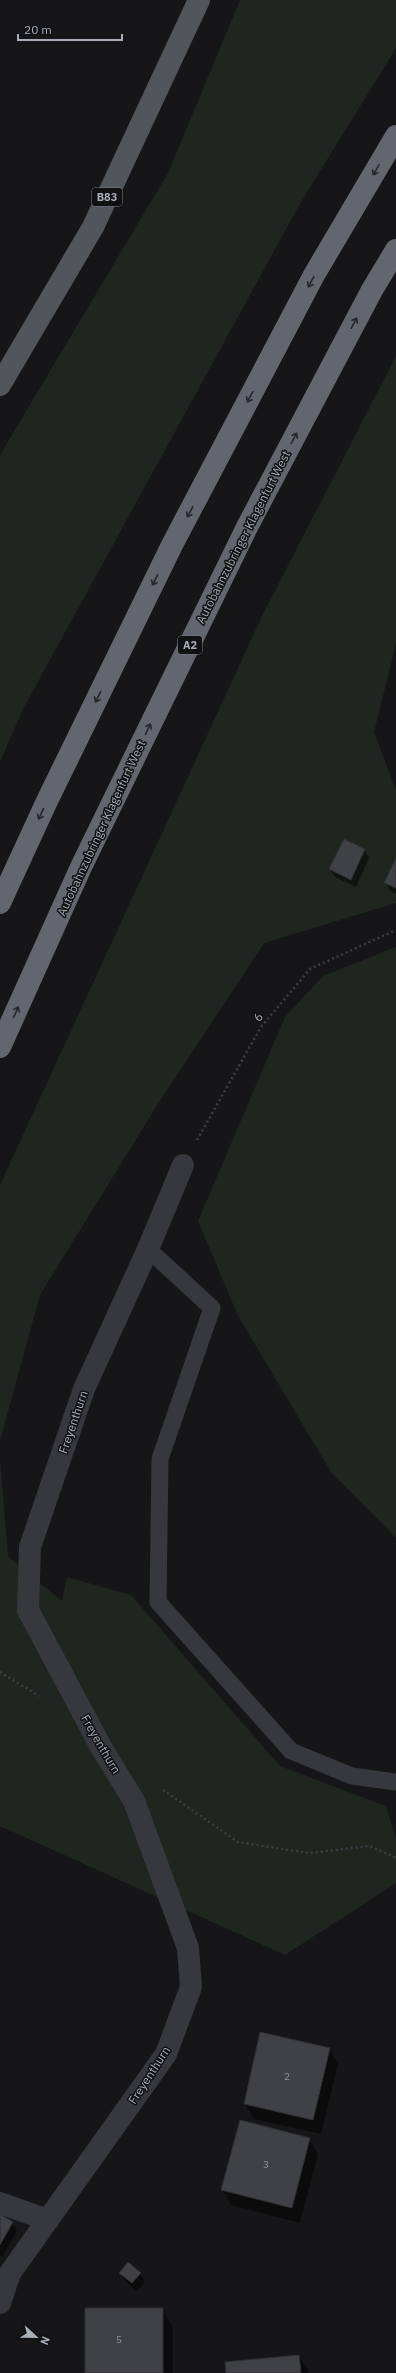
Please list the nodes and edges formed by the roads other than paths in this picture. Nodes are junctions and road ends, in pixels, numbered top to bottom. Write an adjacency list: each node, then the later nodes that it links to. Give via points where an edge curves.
1 (199, 0): 4 (main road, B83, via 93,227)
2 (396, 136): 5 (highway, one-way to 5, via 314,275 172,545 50,794)
3 (396, 250): 6 (highway, Autobahnzubringer Klagenfurt West / A2, one-way to 3, via 81,867 247,527 372,290)
4 (0, 385)
5 (0, 903)
6 (0, 1047)
7 (183, 1164): 8 (street, Freyenthurn)
8 (148, 1249): 9 (lane, via 212,1308 160,1459 158,1602 291,1751 352,1776); 11 (street, Freyenthurn, via 84,1389 30,1547 28,1610 101,1747 134,1801 188,1948 191,1987 166,2054)
9 (396, 1782)
10 (0, 2204): 11 (street)
11 (48, 2220): 12 (street, Freyenthurn, via 10,2273)
12 (0, 2303)

